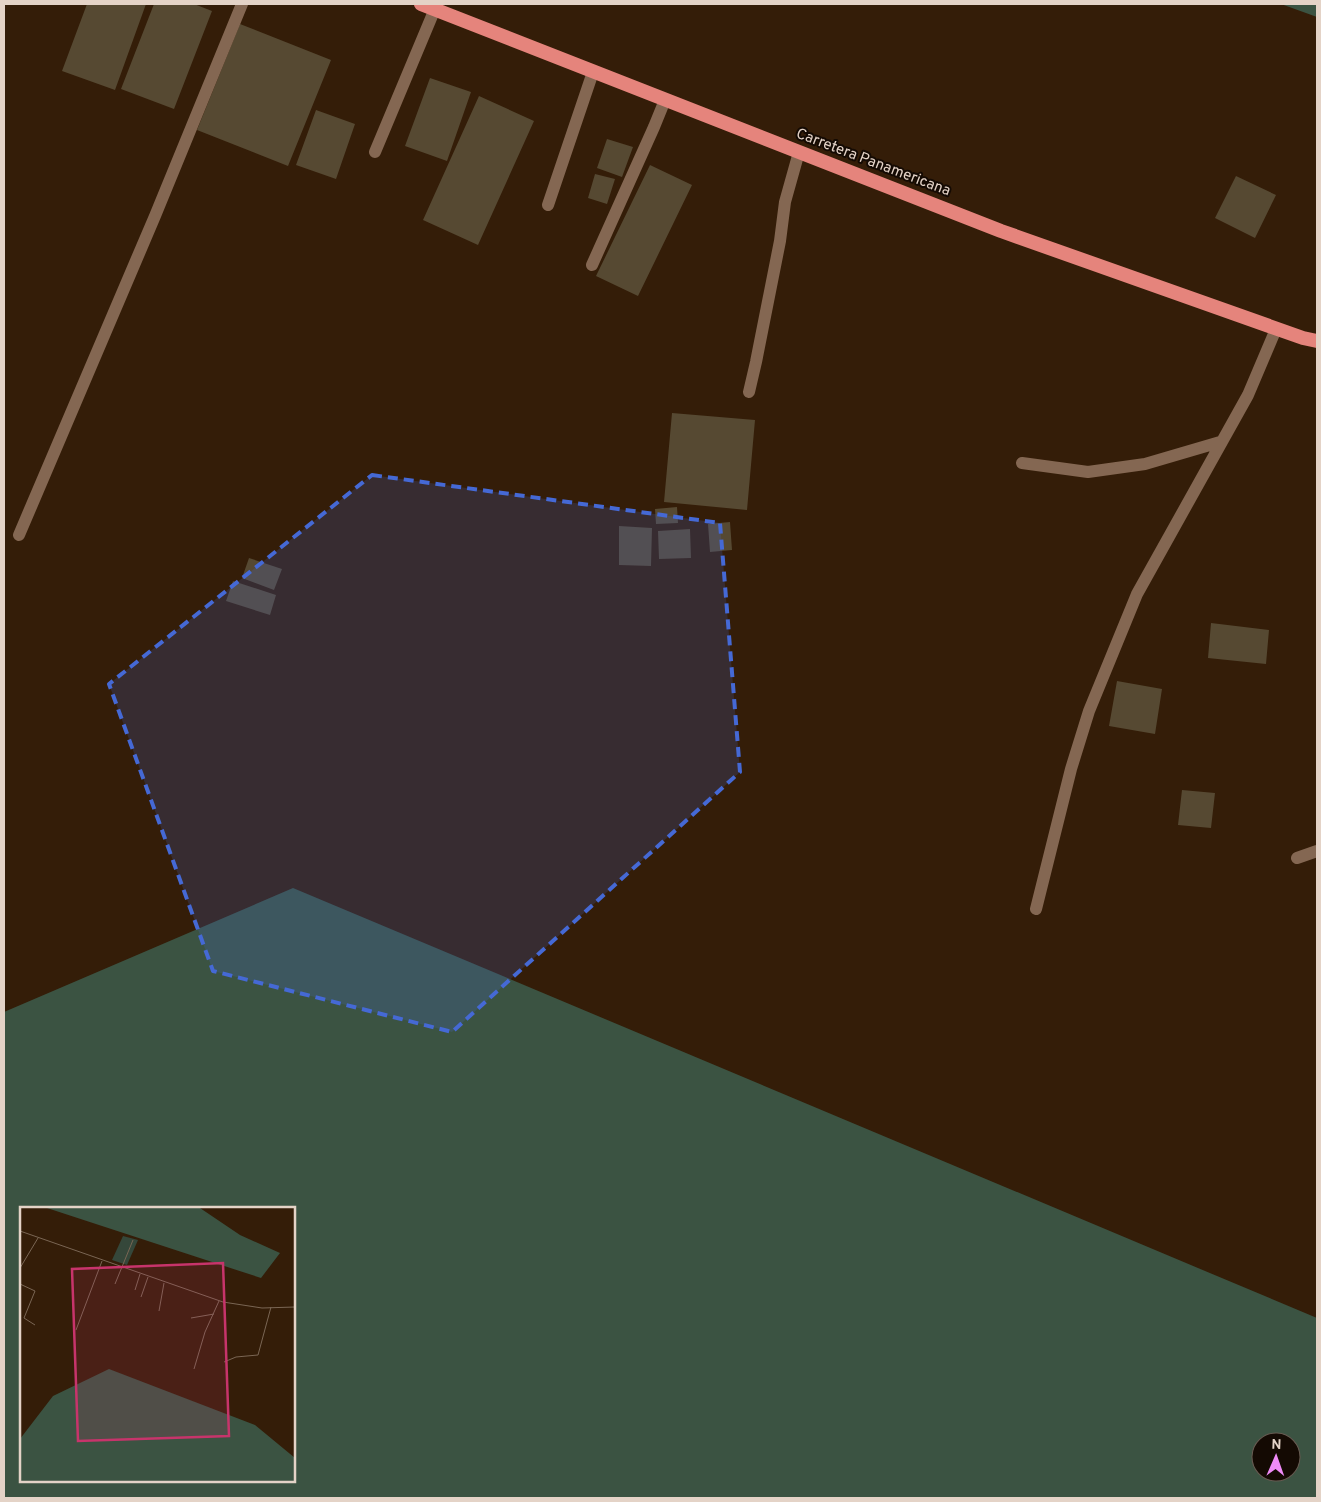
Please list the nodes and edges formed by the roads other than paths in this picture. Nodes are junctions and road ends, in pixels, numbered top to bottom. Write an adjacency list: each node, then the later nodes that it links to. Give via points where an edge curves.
1 (242, 4): 15 (street)
2 (421, 4): 3 (highway, Carretera Panamericana)
3 (436, 7): 4 (highway, Carretera Panamericana); 6 (street)
4 (593, 72): 5 (highway, Carretera Panamericana); 8 (street)
5 (665, 100): 7 (highway, Carretera Panamericana); 9 (street)
6 (375, 152)
7 (799, 152): 10 (highway, Carretera Panamericana, via 1001,231); 12 (street, via 785,202)
8 (548, 205)
9 (592, 265)
10 (1276, 328): 11 (highway, Carretera Panamericana); 13 (street, via 1248,395)
11 (1317, 341)
12 (749, 392)
13 (1220, 442): 14 (street, via 1145,464 1088,472); 18 (street, via 1137,594 1089,711)
14 (1022, 463)
15 (19, 535)
16 (1317, 851): 17 (street)
17 (1296, 858)
18 (1036, 909)

